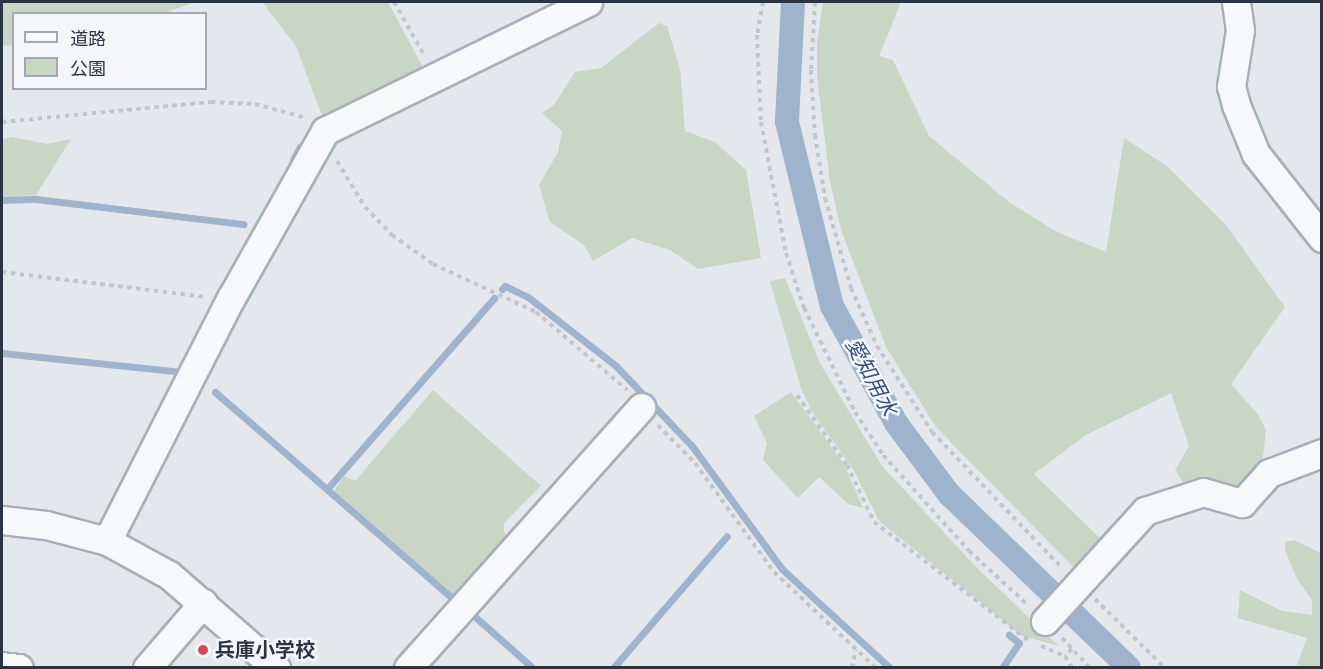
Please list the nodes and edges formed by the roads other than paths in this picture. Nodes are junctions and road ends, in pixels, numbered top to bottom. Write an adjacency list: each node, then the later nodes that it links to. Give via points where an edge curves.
1 (588, 2): 7 (street, via 325,131 231,298)
2 (1236, 2): 3 (street, via 1240,30 1231,86 1236,105 1256,154)
3 (1322, 238)
4 (641, 407): 14 (street)
5 (1322, 453): 9 (street, via 1269,472 1242,503 1203,492 1145,511)
6 (2, 520): 7 (street, via 46,525)
7 (106, 541): 8 (street, via 169,575)
8 (203, 603): 12 (street); 13 (street)
9 (1045, 621)
10 (2, 666): 11 (street)
11 (20, 668)
12 (147, 668)
13 (276, 668)
14 (408, 668)

